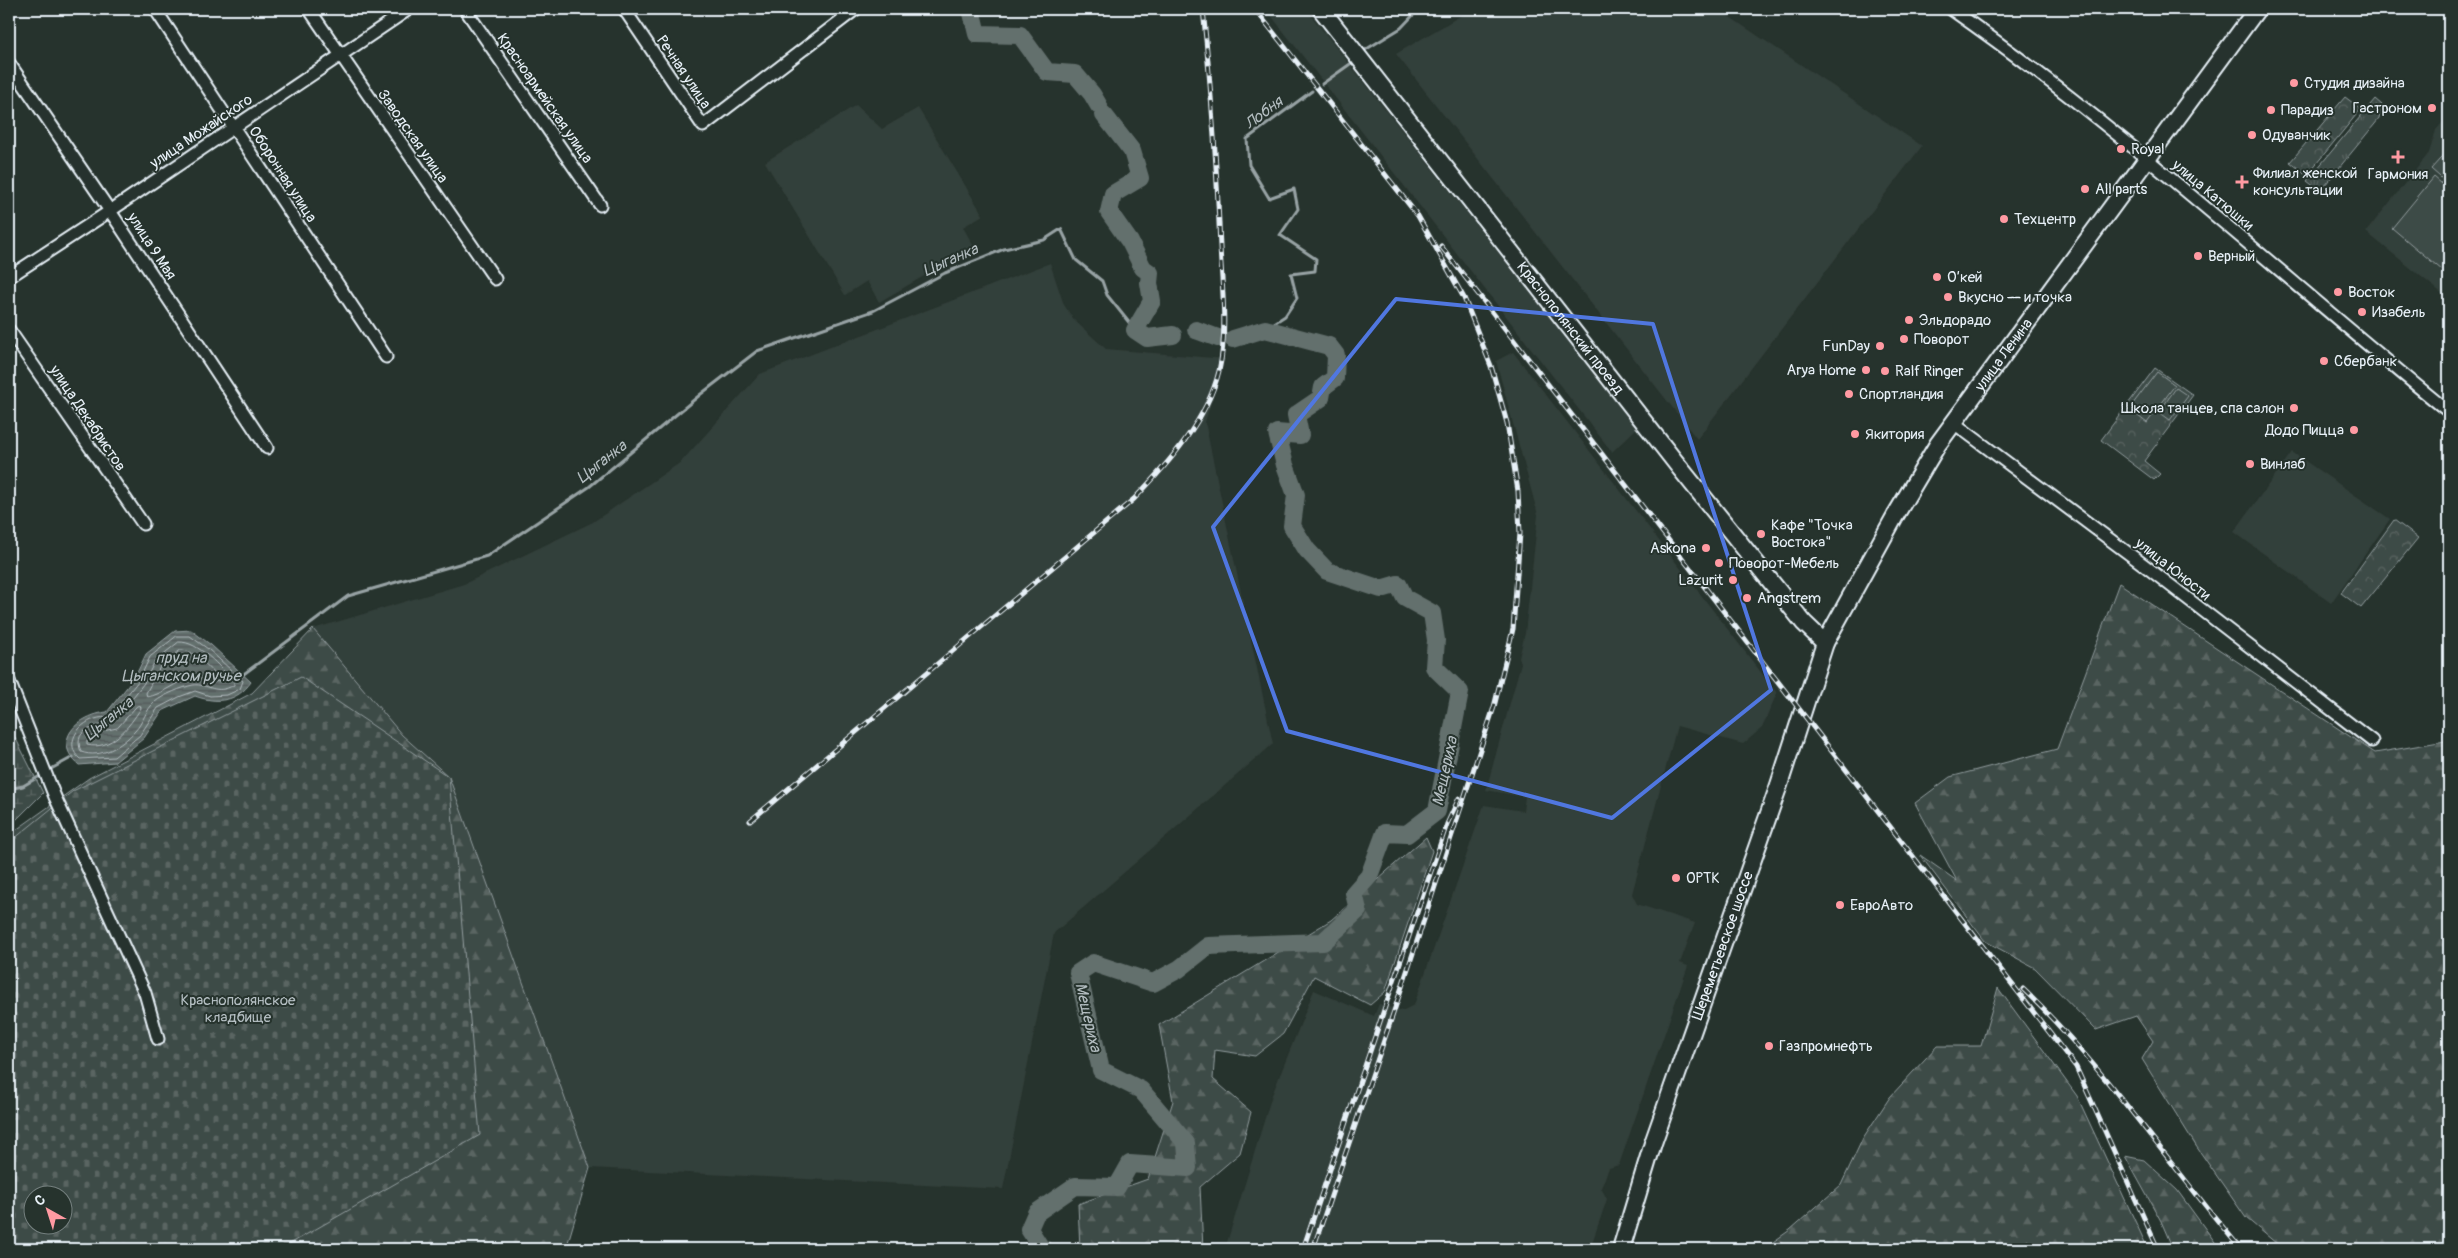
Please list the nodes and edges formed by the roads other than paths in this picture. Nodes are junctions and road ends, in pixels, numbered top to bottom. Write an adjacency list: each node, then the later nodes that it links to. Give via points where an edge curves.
1 (155, 9): 13 (street, Оборонная улица)
2 (309, 9): 11 (street, Заводская улица)
3 (409, 9): 11 (street, улица Можайского)
4 (465, 9): 15 (street, Красноармейская улица)
5 (639, 9): 10 (street)
6 (856, 9): 10 (street, Речная улица, via 703,126)
7 (1321, 9): 25 (main road, Краснополянский проезд, via 1680,468 1804,623)
8 (1951, 9): 14 (street, улица Катюшки, via 2025,60)
9 (2257, 9): 14 (main road, улица Ленина)
10 (626, 12)
11 (340, 56): 13 (street, улица Можайского); 18 (street, Заводская улица)
12 (9, 63): 16 (street, улица 9 Мая)
13 (234, 127): 16 (street, улица Можайского); 20 (street, Оборонная улица)
14 (2148, 160): 21 (street, улица Катюшки); 22 (main road, улица Ленина)
15 (600, 205)
16 (110, 211): 17 (street, улица Можайского); 23 (street, улица 9 Мая)
17 (9, 277)
18 (495, 280)
19 (9, 330): 24 (street, улица Декабристов)
20 (386, 357)
21 (2449, 412)
22 (1954, 423): 25 (main road, улица Ленина, via 1895,516); 27 (street, улица Юности)
23 (267, 448)
24 (143, 524)
25 (1825, 643): 29 (main road, Шереметьевское шоссе, via 1779,785 1653,1143)
26 (9, 681): 28 (street, via 55,797 145,993)
27 (2372, 741)
28 (158, 1039)
29 (1621, 1249)

